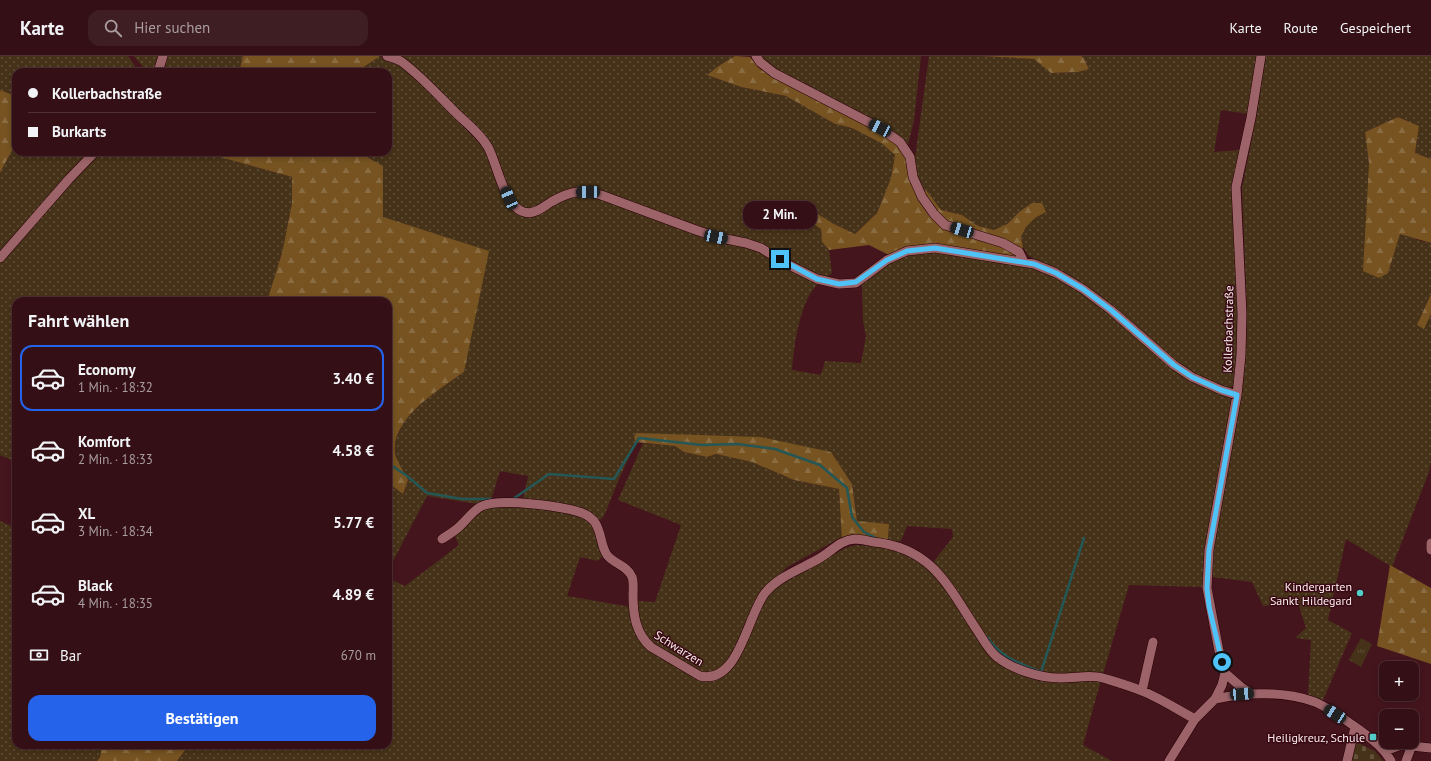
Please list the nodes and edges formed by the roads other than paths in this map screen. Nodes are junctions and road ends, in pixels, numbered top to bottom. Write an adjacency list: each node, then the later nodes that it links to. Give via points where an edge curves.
1 (163, 56): 5 (street)
2 (387, 56): 8 (street, via 400,60 483,140 494,159 513,206 524,212 542,209 563,196 588,192 692,230 761,248 817,279 839,284 856,282 887,260 907,251 935,248)
3 (756, 56): 8 (street, via 774,74 891,135 900,142 910,157 913,177 922,197 934,214 946,225 1003,243 1019,252)
4 (1261, 56): 9 (street, Kollerbachstraße, via 1236,187 1242,314)
5 (159, 68)
6 (91, 156): 7 (street, via 68,178)
7 (0, 258)
8 (1024, 262): 9 (street, via 1056,273 1083,289 1192,377)
9 (1237, 395): 14 (street, Kollerbachstraße, via 1213,525 1207,588 1218,651)
10 (442, 539): 15 (street, Schwarzen, via 483,505 493,503 542,505 586,515 594,520 599,529 604,550 633,578 635,622 644,641 651,648 700,676 708,677 721,672 729,665 764,594 777,581 822,557 842,542 856,539 892,544 914,553 932,566 997,657 1035,675 1102,678)
11 (1431, 543): 12 (street)
12 (1431, 550)
13 (1153, 642): 15 (street)
14 (1225, 673): 16 (street); 17 (street)
15 (1142, 691): 18 (street, Schwarzen)
16 (1252, 694): 17 (street); 19 (street, via 1297,697 1324,707)
17 (1215, 699): 18 (street)
18 (1195, 719): 25 (street)
19 (1355, 727): 24 (street); 26 (street)
20 (1419, 746): 21 (street)
21 (1431, 748)
22 (1391, 749): 24 (street)
23 (1410, 749): 28 (street)
24 (1385, 751): 27 (street)
25 (1169, 761)
26 (1347, 761)
27 (1391, 761)
28 (1406, 761)

